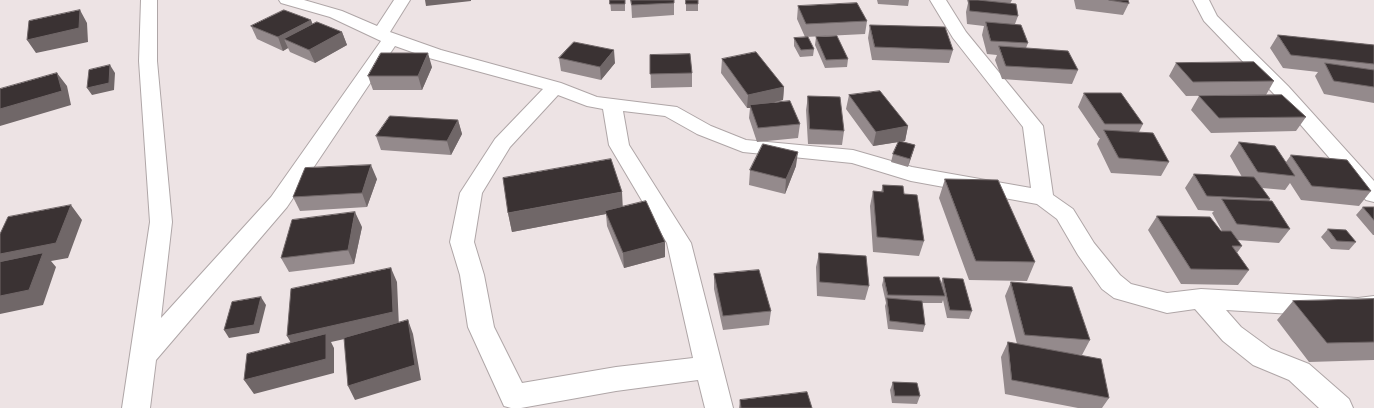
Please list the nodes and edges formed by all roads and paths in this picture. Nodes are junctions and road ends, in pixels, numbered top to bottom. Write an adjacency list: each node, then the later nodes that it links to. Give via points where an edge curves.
1 (149, 0): 13 (street, via 148,61 161,222)
2 (287, 0): 6 (street, via 336,14)
3 (402, 0): 6 (street)
4 (938, 0): 10 (street, via 959,34 1033,126)
5 (1201, 0): 9 (street, via 1210,18 1281,90)
6 (386, 36): 7 (street, via 435,54); 13 (street, via 279,202)
7 (555, 87): 8 (street, via 594,102); 14 (street, via 502,143 471,193 462,242 472,276 481,327 514,397 616,379)
8 (612, 105): 10 (street, via 670,111 704,130 742,146 853,157 911,174); 14 (street, via 619,145 679,243)
9 (1374, 195)
10 (1043, 198): 11 (street, via 1065,214 1086,249 1111,282 1123,291 1168,303)
11 (1201, 299): 12 (street, via 1358,308); 17 (street, via 1232,334 1262,357 1299,372)
12 (1374, 306)
13 (145, 354): 15 (street)
14 (709, 367): 16 (street)
15 (136, 408)
16 (719, 408)
17 (1339, 408)

